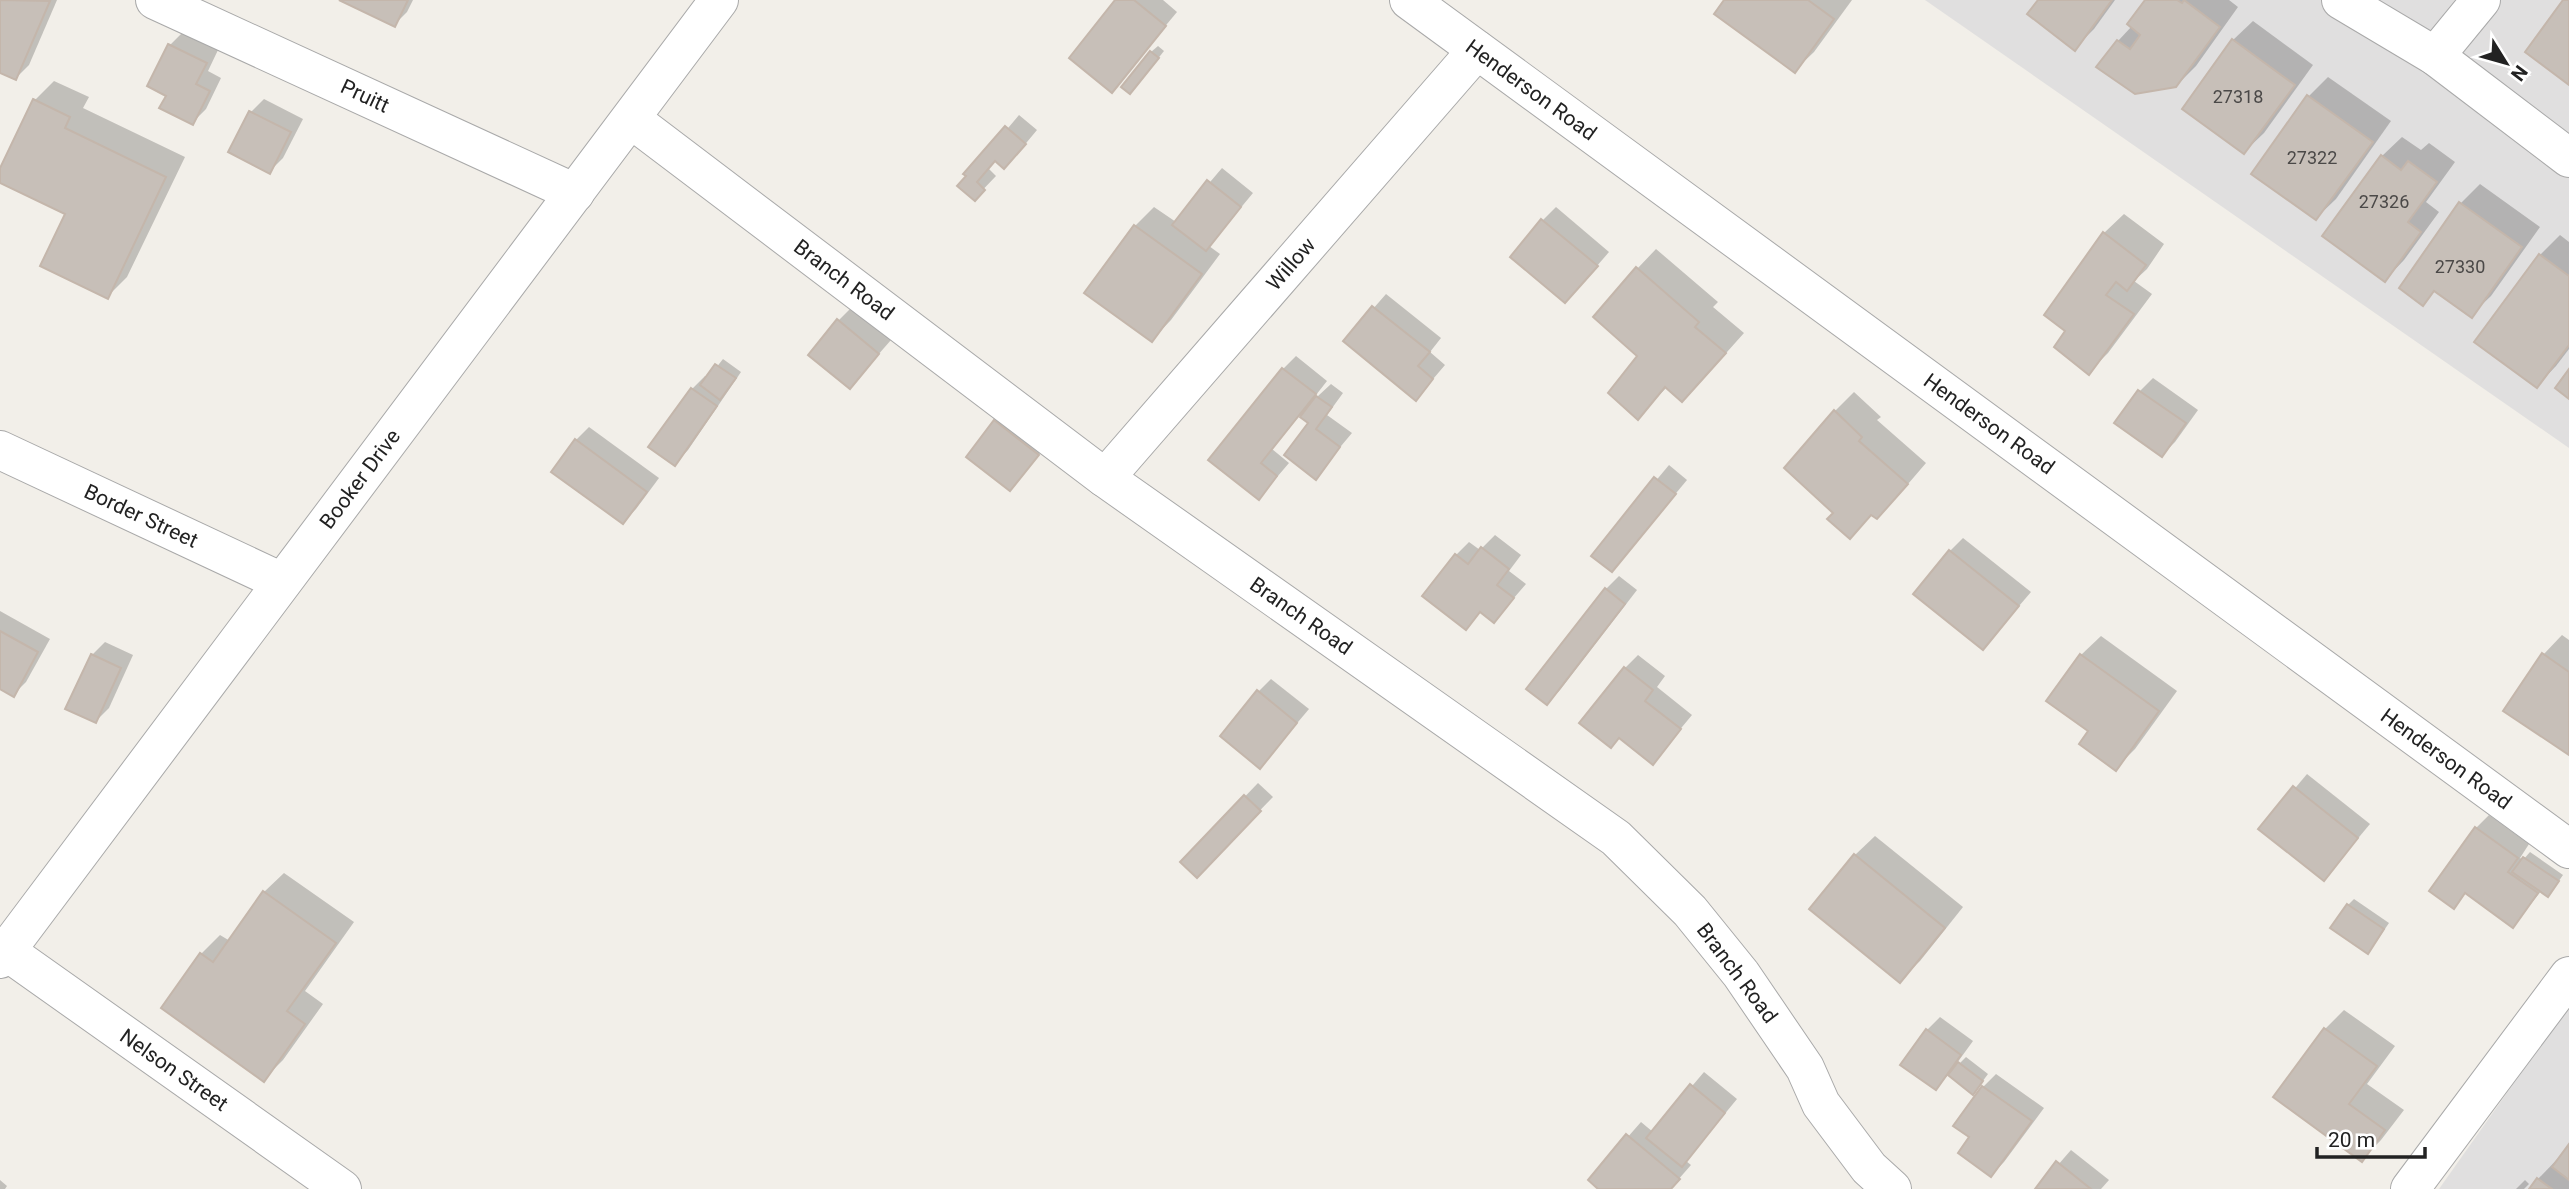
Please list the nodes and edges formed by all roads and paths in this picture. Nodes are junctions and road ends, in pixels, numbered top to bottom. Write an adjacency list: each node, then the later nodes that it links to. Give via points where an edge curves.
1 (155, 0): 10 (street, Pruitt)
2 (719, 0): 8 (street, Booker Drive)
3 (1409, 0): 6 (street, Henderson Road)
4 (2481, 0): 7 (street)
5 (2344, 1): 7 (street)
6 (1477, 50): 12 (street, Willow); 14 (street, Henderson Road)
7 (2435, 56): 9 (street)
8 (631, 118): 10 (street, Booker Drive); 12 (street, Branch Road)
9 (2569, 158)
10 (575, 193): 13 (street, Booker Drive)
11 (0, 450): 13 (street, Border Street)
12 (1105, 478): 18 (street, Branch Road, via 1616,838 1690,911 1741,974 1805,1068 1821,1104 1869,1168)
13 (282, 582): 15 (street, Booker Drive)
14 (2569, 849)
15 (3, 955): 17 (street, Nelson Street)
16 (2569, 976): 19 (street)
17 (342, 1189)
18 (1892, 1189)
19 (2410, 1189)

